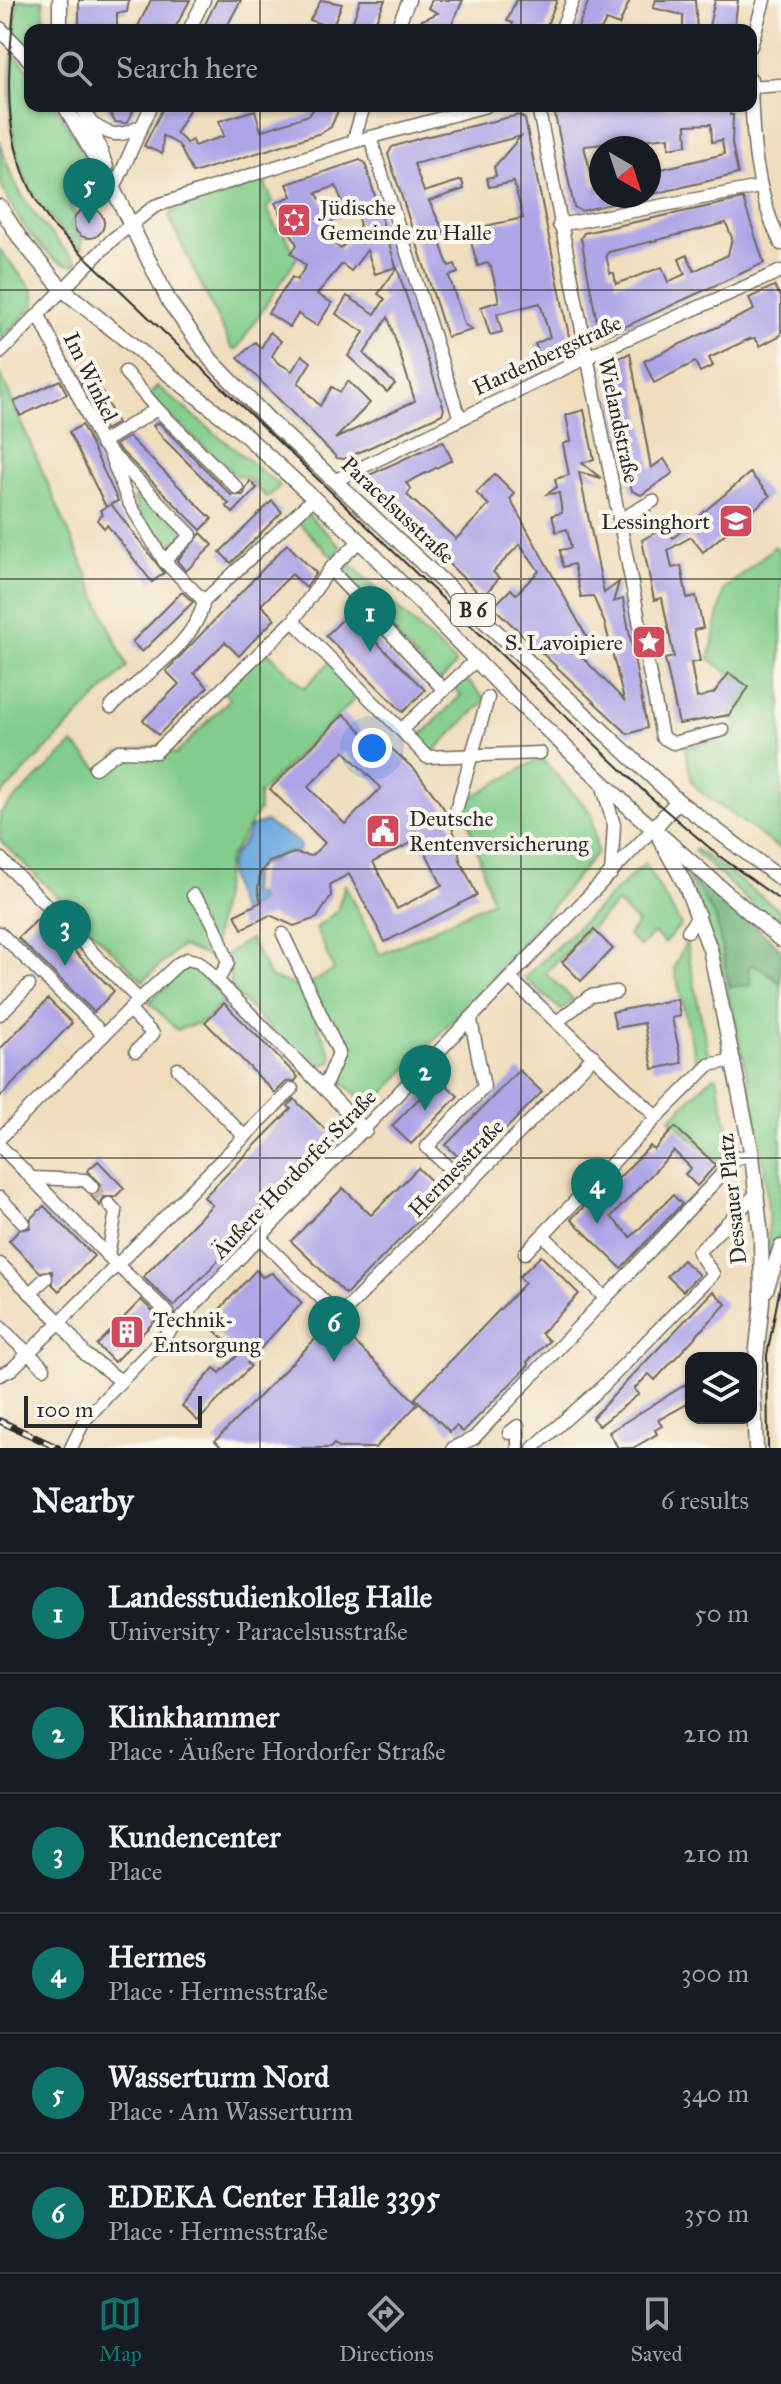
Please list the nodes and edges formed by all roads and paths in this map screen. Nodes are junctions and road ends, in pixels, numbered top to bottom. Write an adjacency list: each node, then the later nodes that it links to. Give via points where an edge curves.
1 (60, 0): 6 (main road)
2 (204, 0): 7 (street)
3 (409, 0): 8 (street)
4 (573, 0): 9 (street)
5 (764, 0): 10 (street)
6 (60, 24)
7 (192, 24)
8 (399, 24)
9 (563, 24)
10 (757, 25)
11 (0, 29): 12 (main road)
12 (24, 54)
13 (781, 85): 14 (street)
14 (757, 87)
15 (68, 112): 27 (main road, Paracelsusstraße / B 6)
16 (74, 112): 23 (street)
17 (86, 112): 23 (main road)
18 (148, 112): 24 (street)
19 (362, 112): 26 (street)
20 (464, 112): 25 (street)
21 (539, 112): 31 (street, Wielandstraße)
22 (752, 112): 28 (street)
23 (90, 122): 24 (street, via 115,136); 27 (main road)
24 (141, 126): 27 (street)
25 (370, 137): 26 (street); 40 (street)
26 (353, 142): 30 (street, via 155,206)
27 (112, 187): 30 (main road, Paracelsusstraße / B 6)
28 (760, 187): 31 (street); 32 (street)
29 (0, 207): 34 (main road, B 6)
30 (129, 224): 34 (street); 43 (main road, Paracelsusstraße / B 6, via 170,303 211,360)
31 (559, 225): 37 (street, Wielandstraße)
32 (781, 244)
33 (781, 271): 37 (street, Hardenbergstraße)
34 (62, 289): 35 (street); 45 (main road, B 6, via 243,433)
35 (39, 315): 36 (street); 41 (street, Im Winkel)
36 (0, 353)
37 (585, 359): 40 (street, Hardenbergstraße); 47 (street, Wielandstraße)
38 (125, 372): 39 (street)
39 (157, 409): 41 (street); 44 (street)
40 (460, 419): 43 (street, Hardenbergstraße)
41 (101, 443): 42 (street, Im Winkel)
42 (110, 454): 49 (street, Im Winkel, via 128,501); 49 (street, Im Winkel, via 191,535)
43 (334, 481): 63 (main road, Paracelsusstraße / B 6)
44 (237, 488)
45 (314, 498): 48 (main road, B 6); 51 (street)
46 (653, 501): 47 (street)
47 (621, 519): 58 (street, Wielandstraße, via 665,742)
48 (360, 541): 50 (street); 53 (main road, B 6)
49 (164, 561): 51 (street, Im Winkel)
50 (330, 569): 52 (street); 54 (street)
51 (204, 601): 56 (street, via 200,619)
52 (293, 621): 57 (street); 61 (street, via 156,752 119,751)
53 (477, 659): 54 (street); 62 (main road, B 6)
54 (444, 690): 57 (street)
55 (488, 698): 60 (street)
56 (111, 707)
57 (401, 730): 60 (street, via 427,757)
58 (723, 730)
59 (540, 753): 60 (street)
60 (471, 755): 64 (street)
61 (95, 768)
62 (601, 780): 65 (main road, B 6); 67 (street, via 614,825)
63 (678, 801): 65 (main road); 68 (main road, Paracelsusstraße / B 6)
64 (457, 807)
65 (654, 830): 67 (street, Äußere Hordorfer Straße); 70 (main road, Dessauer Platz); 74 (main road)
66 (0, 858): 79 (street)
67 (611, 874): 75 (street, Äußere Hordorfer Straße)
68 (781, 879)
69 (193, 895): 76 (street, via 219,933 228,963)
70 (699, 915): 71 (street); 87 (main road, Dessauer Platz)
71 (688, 931)
72 (0, 933): 84 (street)
73 (283, 934): 89 (street, via 339,1053)
74 (781, 940)
75 (511, 979): 82 (street, Äußere Hordorfer Straße); 83 (street)
76 (218, 980): 79 (street, via 199,962 187,959); 89 (street)
77 (29, 985): 81 (street)
78 (616, 992): 83 (street, via 590,996)
79 (139, 1000): 80 (street)
80 (129, 1010): 84 (street); 85 (street, via 153,1034)
81 (0, 1014)
82 (471, 1020): 92 (street, Äußere Hordorfer Straße); 97 (street, via 484,1087 427,1147)
83 (558, 1021): 86 (street)
84 (101, 1041): 94 (street)
85 (136, 1051)
86 (594, 1056): 91 (street); 115 (street, Hermesstraße)
87 (734, 1060): 91 (street, via 709,1065); 96 (main road, Dessauer Platz)
88 (178, 1069): 93 (street)
89 (324, 1088): 92 (street)
90 (292, 1089): 93 (street)
91 (657, 1117): 104 (street)
92 (366, 1131): 105 (street, Äußere Hordorfer Straße)
93 (245, 1137): 108 (street)
94 (0, 1138)
95 (0, 1146): 98 (street)
96 (752, 1155): 100 (main road, Dessauer Platz); 112 (street, via 737,1158)
97 (458, 1177)
98 (32, 1178): 99 (street, via 85,1180); 108 (street)
99 (92, 1187)
100 (758, 1192): 113 (main road, Dessauer Platz); 127 (street, via 698,1252 713,1274 601,1388)
101 (0, 1198): 103 (street)
102 (109, 1204): 108 (street, via 116,1212)
103 (23, 1222)
104 (543, 1235): 107 (street); 112 (street)
105 (260, 1238): 114 (street); 122 (street, Äußere Hordorfer Straße)
106 (781, 1247): 113 (main road)
107 (525, 1253)
108 (113, 1260): 116 (street); 117 (street)
109 (0, 1264): 111 (street)
110 (46, 1278): 111 (street)
111 (30, 1293): 117 (street)
112 (604, 1297): 125 (street, via 474,1438)
113 (762, 1302): 128 (main road, Dessauer Platz, via 753,1385)
114 (329, 1306)
115 (347, 1309)
116 (168, 1313)
117 (60, 1322): 119 (street); 122 (street, via 85,1354)
118 (0, 1327): 119 (street)
119 (28, 1354): 120 (street); 121 (street)
120 (44, 1368)
121 (0, 1375)
122 (121, 1381): 124 (street, Äußere Hordorfer Straße, via 84,1421)
123 (509, 1433): 126 (street, via 518,1426)
124 (71, 1448)
125 (453, 1448)
126 (518, 1448)
127 (533, 1448)
128 (756, 1448)

